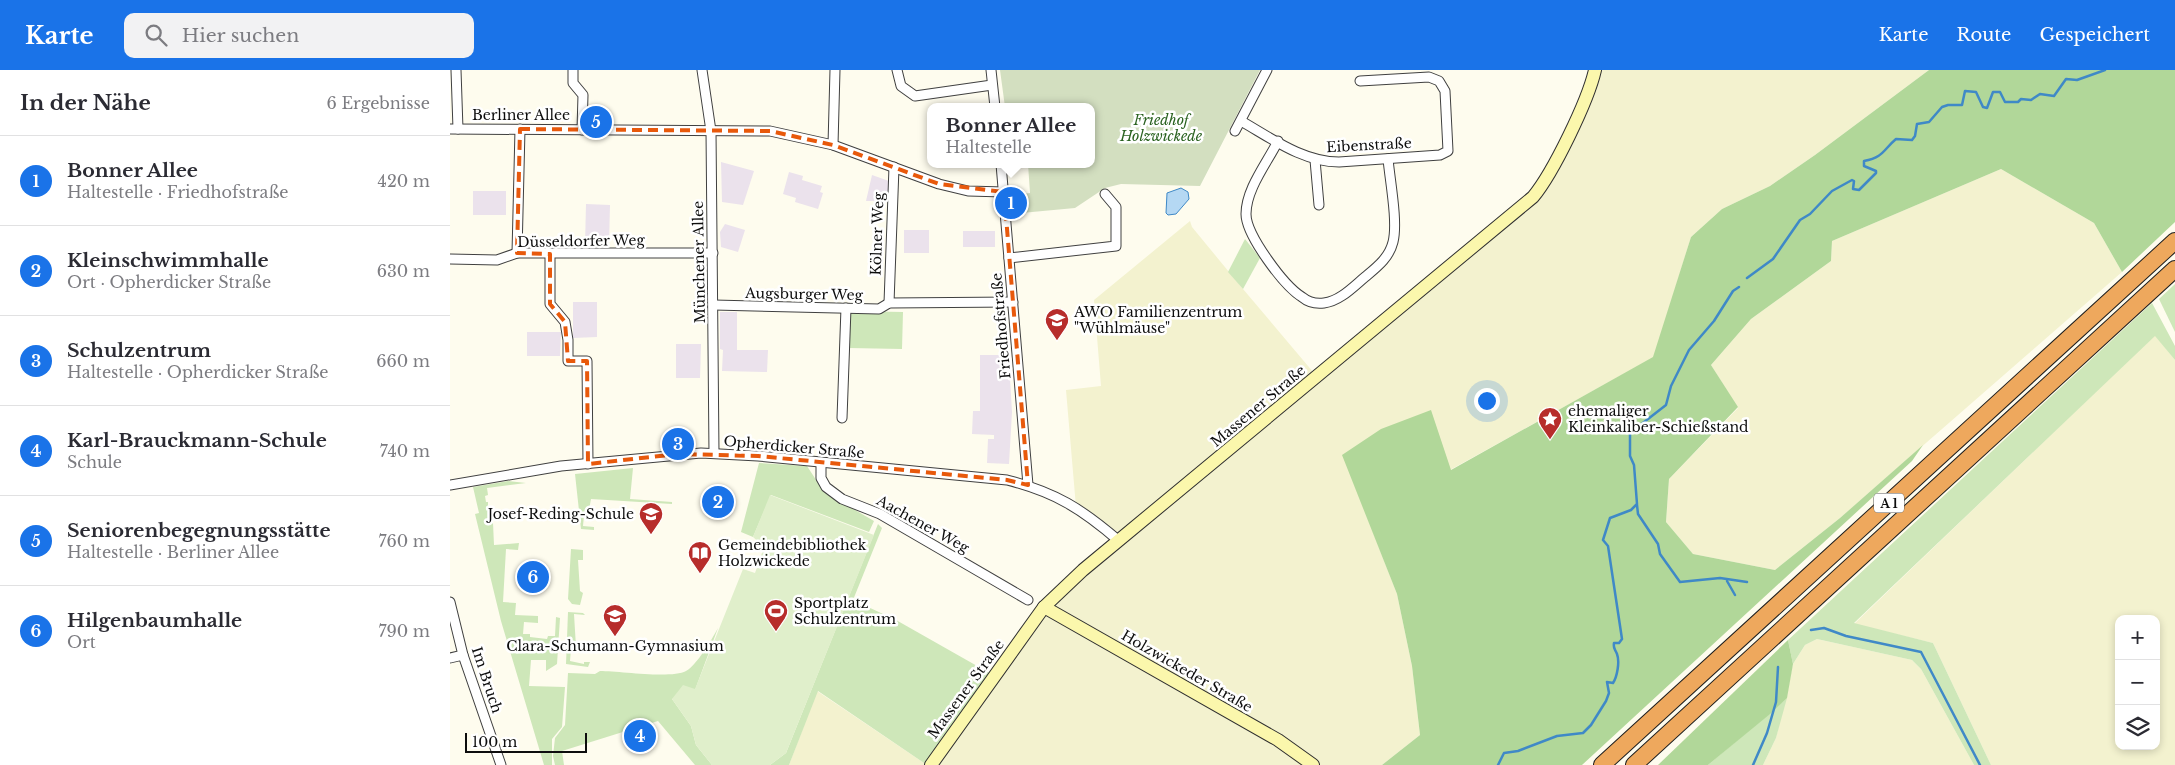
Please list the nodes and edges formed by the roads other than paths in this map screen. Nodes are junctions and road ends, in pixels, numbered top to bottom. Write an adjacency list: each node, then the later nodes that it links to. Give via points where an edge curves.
1 (456, 70): 13 (street)
2 (573, 70): 15 (street, via 573,83 582,95)
3 (702, 70): 16 (street, Münchener Allee)
4 (835, 70): 19 (street)
5 (897, 70): 10 (street, via 901,86 915,96)
6 (991, 70): 10 (street)
7 (1267, 70): 12 (street)
8 (1595, 70): 44 (street, Massener Straße, via 1560,153 1544,184 1532,197)
9 (1360, 81): 20 (street, Eibenstraße, via 1428,77 1439,81 1445,91 1448,152)
10 (992, 85): 11 (street)
11 (994, 103)
12 (1241, 121): 17 (street); 18 (street, Eibenstraße)
13 (454, 129): 14 (street, Berliner Allee)
14 (520, 129): 15 (street, Berliner Allee); 28 (street)
15 (582, 130): 16 (street, Berliner Allee)
16 (711, 131): 19 (street, Berliner Allee, via 770,131); 29 (street, Münchener Allee)
17 (1236, 131)
18 (1278, 141): 20 (street, via 1248,201 1248,228 1257,246 1294,290 1314,302 1325,303 1339,298 1377,267 1389,252 1394,230); 21 (street, Eibenstraße)
19 (833, 145): 22 (street, Berliner Allee)
20 (1388, 159): 21 (street, Eibenstraße)
21 (1315, 160): 26 (street)
22 (894, 167): 24 (street, Berliner Allee, via 952,188); 35 (street, Kölner Weg)
23 (1001, 168): 24 (street, Friedhofstraße)
24 (1004, 192): 31 (street, Friedhofstraße)
25 (1106, 194): 31 (street, via 1116,207 1116,246)
26 (1319, 205)
27 (2175, 241): 53 (highway, A 1)
28 (517, 253): 30 (street, Düsseldorfer Weg); 32 (street, Düsseldorfer Weg, via 497,260)
29 (713, 253): 30 (street, Düsseldorfer Weg); 36 (street, Münchener Allee)
30 (550, 254): 41 (street, via 550,304 565,322 568,361 587,361)
31 (1009, 258): 34 (street, Friedhofstraße)
32 (450, 259)
33 (2175, 269): 54 (highway, A 1)
34 (1013, 302): 35 (street, Augsburger Weg); 43 (street, Friedhofstraße)
35 (889, 303): 37 (street, Augsburger Weg, via 879,309)
36 (714, 306): 37 (street, Augsburger Weg); 39 (street, Münchener Allee)
37 (846, 308): 38 (street)
38 (842, 418)
39 (714, 454): 40 (street, Opherdicker Straße); 41 (street, Opherdicker Straße, via 678,454)
40 (821, 462): 43 (street, Opherdicker Straße, via 1007,480); 45 (street, Aachener Weg, via 821,478 826,487 842,499 880,514)
41 (588, 464): 42 (street, Opherdicker Straße)
42 (450, 485)
43 (1028, 485): 44 (street, Opherdicker Straße, via 1063,499 1089,515)
44 (1119, 541): 47 (street, Massener Straße)
45 (1028, 600)
46 (450, 602): 48 (street, Im Bruch)
47 (1044, 607): 51 (street, Massener Straße); 52 (street, Holzwickeder Straße, via 1278,740)
48 (463, 655): 49 (street); 50 (street, Im Bruch)
49 (450, 658)
50 (501, 765)
51 (931, 765)
52 (1313, 765)
53 (1602, 765)
54 (1634, 765)

